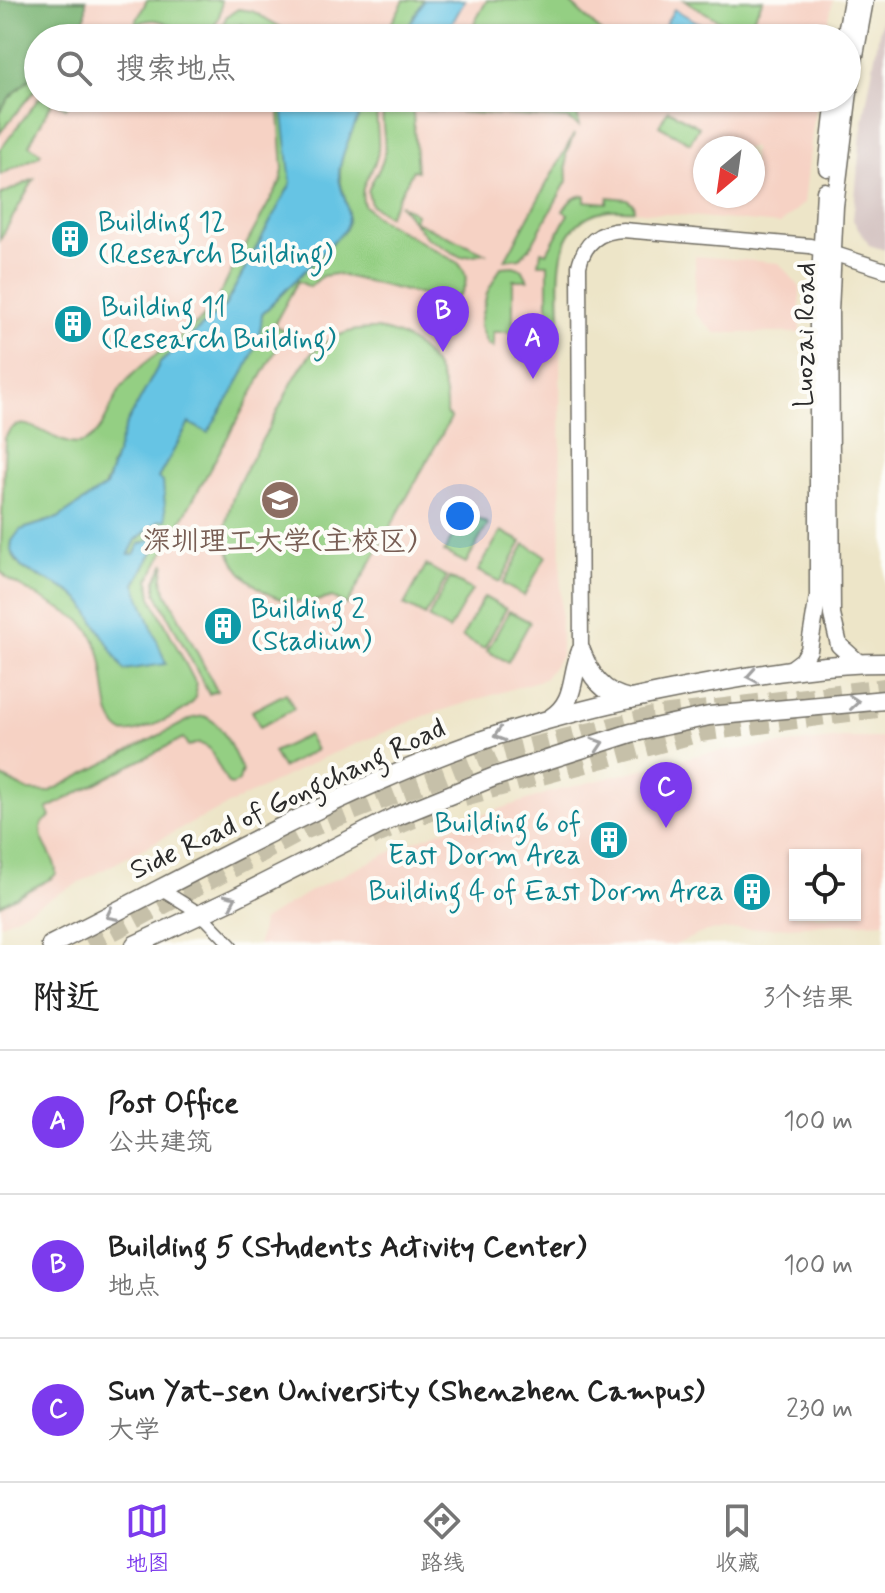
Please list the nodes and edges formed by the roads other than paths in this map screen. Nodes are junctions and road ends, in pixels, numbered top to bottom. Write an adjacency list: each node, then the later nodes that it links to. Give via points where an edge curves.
1 (852, 0): 3 (main road)
2 (865, 0): 4 (main road, Luozai Road)
3 (848, 24)
4 (861, 24)
5 (834, 112): 7 (main road, Luozai Road)
6 (847, 112): 7 (main road, Luozai Road)
7 (827, 251): 8 (street); 9 (street, via 623,230 600,235 586,249 579,266); 10 (main road, Luozai Road, via 832,615 839,645); 12 (main road, Luozai Road, via 818,312 818,596 812,643)
8 (885, 270)
9 (581, 651): 13 (main road, via 598,683); 15 (main road, via 570,698)
10 (859, 663): 11 (main road, Side Road of Gongchang Road); 12 (main road, Side Road of Gongchang Road)
11 (885, 663)
12 (791, 669): 13 (main road, Side Road of Gongchang Road, one-way to 13)
13 (630, 699): 15 (main road, Side Road of Gongchang Road)
14 (885, 700): 17 (main road, one-way to 14, via 456,790 631,733 709,716)
15 (548, 720): 16 (main road, Side Road of Gongchang Road, one-way to 16, via 399,773)
16 (161, 889): 17 (street); 18 (main road, Side Road of Gongchang Road, one-way to 18)
17 (201, 914): 19 (main road); 20 (street)
18 (51, 945)
19 (135, 945)
20 (231, 945)

